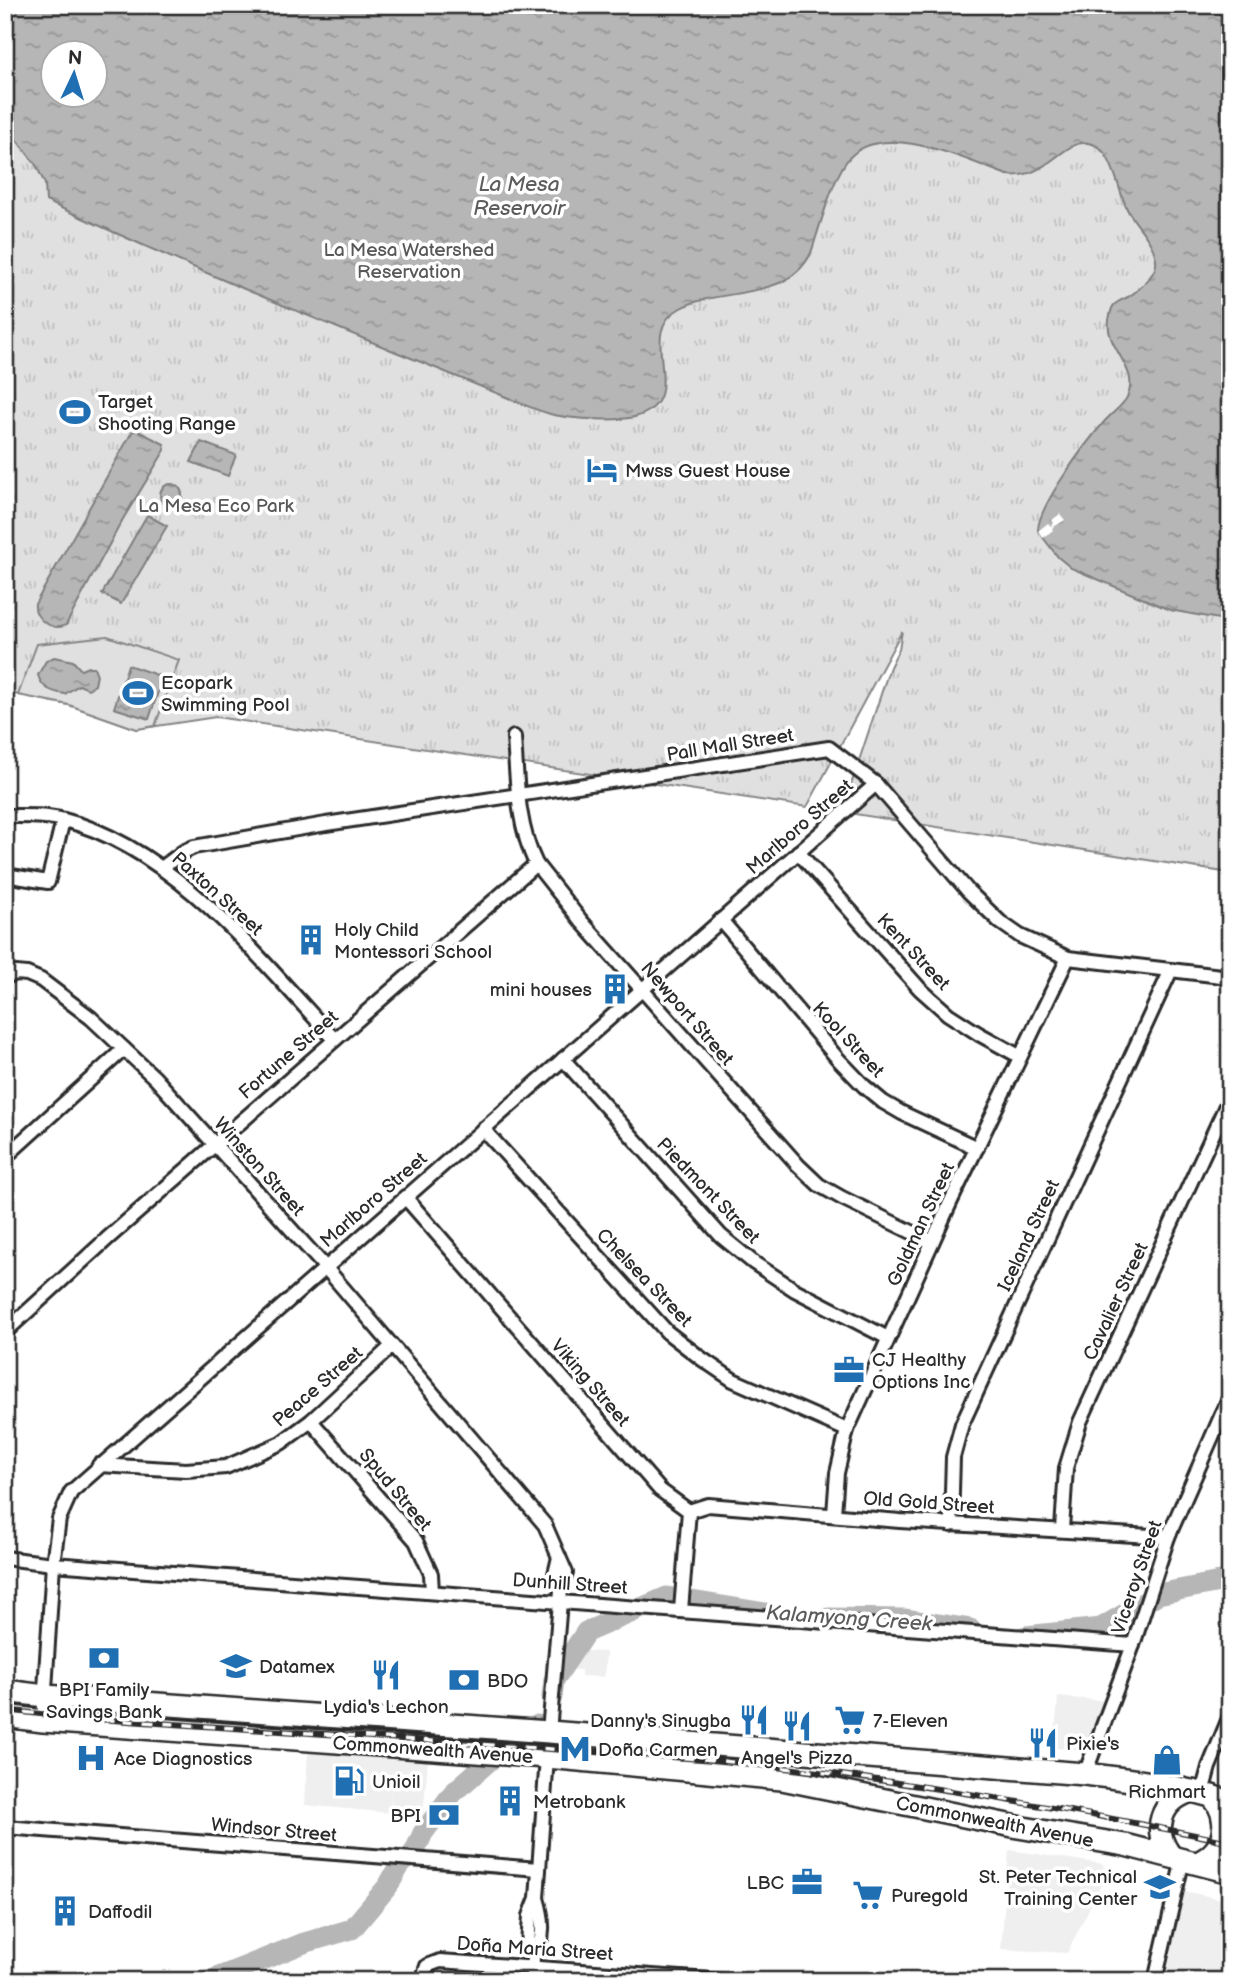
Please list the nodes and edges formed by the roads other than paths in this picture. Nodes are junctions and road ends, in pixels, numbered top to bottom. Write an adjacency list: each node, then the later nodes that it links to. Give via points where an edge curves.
1 (514, 737): 3 (street, Newport Street)
2 (876, 784): 3 (street, Pall Mall Street, via 829,748); 6 (street, Marlboro Street); 11 (street, Pall Mall Street, via 1000,922)
3 (518, 796): 7 (street, Newport Street); 8 (street, Pall Mall Street, via 194,848)
4 (5, 816): 5 (street, Paxton Street)
5 (63, 820): 8 (street, Paxton Street); 9 (street, via 48,882)
6 (798, 852): 10 (street, Marlboro Street); 18 (street, Kent Street, via 920,989 948,1014)
7 (536, 864): 15 (street, Newport Street); 16 (street, Fortune Street)
8 (163, 867): 16 (street, Paxton Street, via 242,940)
9 (5, 875)
10 (721, 920): 15 (street, Marlboro Street); 23 (street, Kool Street, via 864,1086 902,1113)
11 (1068, 958): 12 (street, Pall Mall Street); 18 (street, Goldman Street)
12 (1171, 970): 13 (street, Pall Mall Street); 37 (street, Iceland Street, via 962,1424 953,1457)
13 (1230, 976)
14 (5, 977): 17 (street, Winston Street, via 16,973 41,980)
15 (642, 989): 19 (street, Marlboro Street); 26 (street, Newport Street, via 819,1185)
16 (334, 1039): 22 (street, Fortune Street)
17 (124, 1049): 22 (street, Winston Street); 24 (street)
18 (1019, 1056): 23 (street, Goldman Street)
19 (563, 1059): 21 (street, Marlboro Street); 29 (street, Piedmont Street, via 721,1236 796,1290)
20 (1230, 1097): 38 (street, Cavalier Street, via 1080,1422 1066,1468)
21 (482, 1129): 25 (street, Marlboro Street); 33 (street, Chelsea Street, via 667,1332 733,1380)
22 (215, 1144): 27 (street, Winston Street); 28 (street, Fortune Street)
23 (977, 1148): 26 (street, Goldman Street)
24 (5, 1157)
25 (405, 1197): 27 (street, Marlboro Street); 35 (street, Viking Street, via 660,1490)
26 (932, 1242): 29 (street, Goldman Street)
27 (325, 1268): 30 (street, Winston Street); 34 (street, Marlboro Street)
28 (5, 1332)
29 (888, 1338): 33 (street, Goldman Street)
30 (392, 1346): 32 (street, Peace Street); 43 (street, Winston Street, via 545,1525 559,1557 555,1574)
31 (1230, 1395): 39 (street, Viceroy Street)
32 (311, 1421): 34 (street, Peace Street, via 281,1443 226,1467 186,1470); 42 (street, Spud Street, via 416,1541 431,1574)
33 (846, 1430): 36 (street, Goldman Street)
34 (99, 1465): 41 (street, Marlboro Street, via 64,1504)
35 (689, 1511): 36 (street, Old Gold Street, via 708,1505); 44 (street)
36 (834, 1514): 37 (street, Old Gold Street)
37 (951, 1525): 38 (street, Old Gold Street)
38 (1062, 1529): 39 (street, Old Gold Street)
39 (1168, 1536): 45 (street, Viceroy Street)
40 (5, 1558): 41 (street, Dunhill Street)
41 (53, 1564): 42 (street, Dunhill Street); 47 (street, Marlboro Street)
42 (432, 1592): 43 (street, Dunhill Street)
43 (560, 1596): 44 (street, Dunhill Street); 51 (street, Winston Street)
44 (681, 1610): 45 (street, Dunhill Street)
45 (1133, 1645): 53 (street, Viceroy Street)
46 (5, 1691): 47 (main road, Commonwealth Avenue)
47 (45, 1696): 50 (street, Marlboro Street); 51 (main road, Commonwealth Avenue)
48 (5, 1716): 50 (main road, Commonwealth Avenue)
49 (1230, 1716): 54 (street, via 1209,1767)
50 (43, 1721): 52 (main road, Commonwealth Avenue)
51 (549, 1732): 53 (main road, Commonwealth Avenue)
52 (547, 1757): 56 (main road, Commonwealth Avenue, via 782,1779); 57 (street)
53 (1085, 1774): 54 (main road, Commonwealth Avenue)
54 (1209, 1795): 56 (main road, via 1223,1813 1223,1833 1215,1851); 56 (main road, via 1173,1800 1161,1817 1161,1837)
55 (5, 1827): 57 (street, Windsor Street)
56 (1184, 1860): 58 (main road, Commonwealth Avenue); 63 (street)
57 (539, 1869): 59 (street, via 537,1898 543,1916 541,1946)
58 (1230, 1872)
59 (533, 1968): 60 (street, Doña Maria Street); 61 (street, Doña Maria Street, via 440,1961 428,1966)
60 (640, 1978): 62 (street, Doña Maria Street)
61 (422, 1981)
62 (724, 1981)
63 (1155, 1981)

